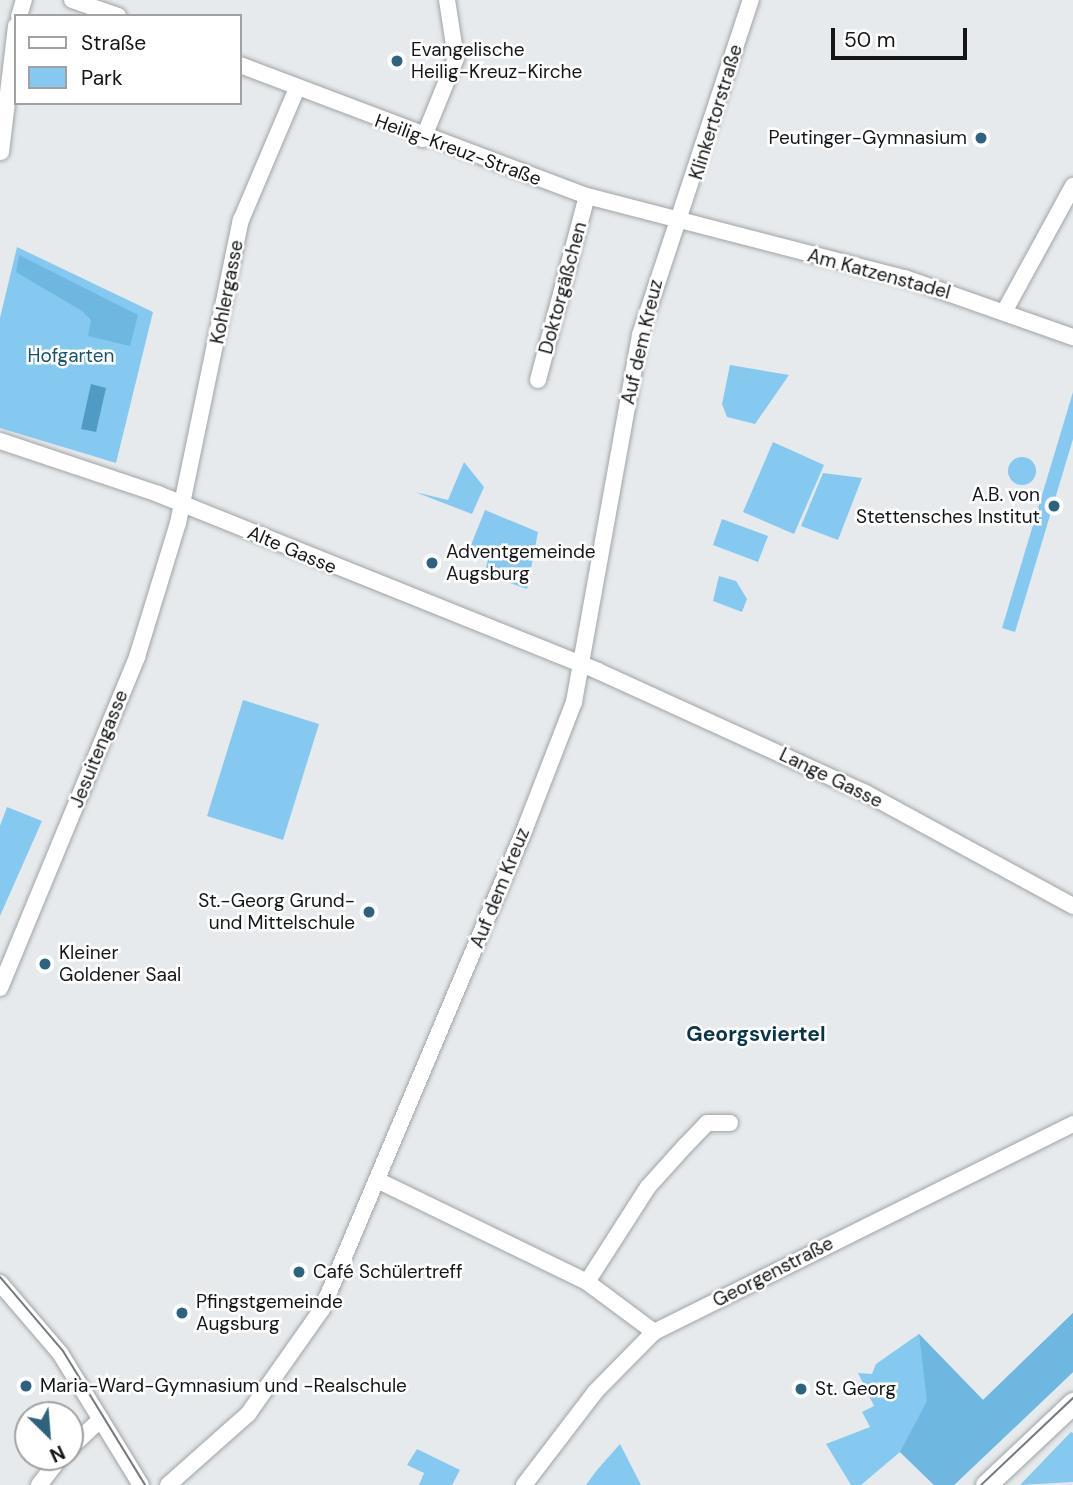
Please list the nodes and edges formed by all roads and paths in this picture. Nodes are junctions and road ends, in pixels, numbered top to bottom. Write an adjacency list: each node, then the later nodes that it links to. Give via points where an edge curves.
1 (72, 0): 4 (street)
2 (447, 0): 8 (street, via 456,58)
3 (751, 0): 12 (street, Klinkertorstraße)
4 (112, 14)
5 (14, 41): 9 (street)
6 (242, 66): 7 (street, Heilig-Kreuz-Straße)
7 (297, 88): 8 (street, Heilig-Kreuz-Straße); 17 (street, Kohlergasse, via 241,220)
8 (423, 139): 11 (street, Heilig-Kreuz-Straße)
9 (1, 140)
10 (1073, 186): 13 (street)
11 (587, 196): 12 (street, Heilig-Kreuz-Straße); 15 (street, Doktorgäßchen)
12 (681, 223): 13 (street, Am Katzenstadel, via 905,278); 18 (street, Auf dem Kreuz, via 668,236 640,335)
13 (1004, 312): 14 (street, Am Katzenstadel)
14 (1073, 337)
15 (538, 380)
16 (0, 442): 17 (street, Alte Gasse)
17 (182, 505): 18 (street, Alte Gasse); 20 (street, Jesuitengasse, via 136,657)
18 (582, 665): 19 (street, Lange Gasse, via 864,792); 23 (street, Auf dem Kreuz, via 574,702 524,831)
19 (1073, 906)
20 (0, 988)
21 (730, 1123): 24 (street, via 707,1122 648,1187)
22 (1073, 1124): 26 (street, Georgenstraße)
23 (377, 1180): 24 (street); 33 (street, Auf dem Kreuz, via 322,1308 297,1348 248,1414)
24 (587, 1282): 26 (street)
25 (0, 1283): 28 (street, via 43,1329)
26 (654, 1332): 34 (street, Georgenstraße, via 574,1417)
27 (1073, 1403): 35 (street)
28 (101, 1419): 29 (street); 32 (street)
29 (84, 1435)
30 (50, 1471): 31 (street)
31 (39, 1485)
32 (141, 1485)
33 (168, 1485)
34 (524, 1485)
35 (986, 1485)

